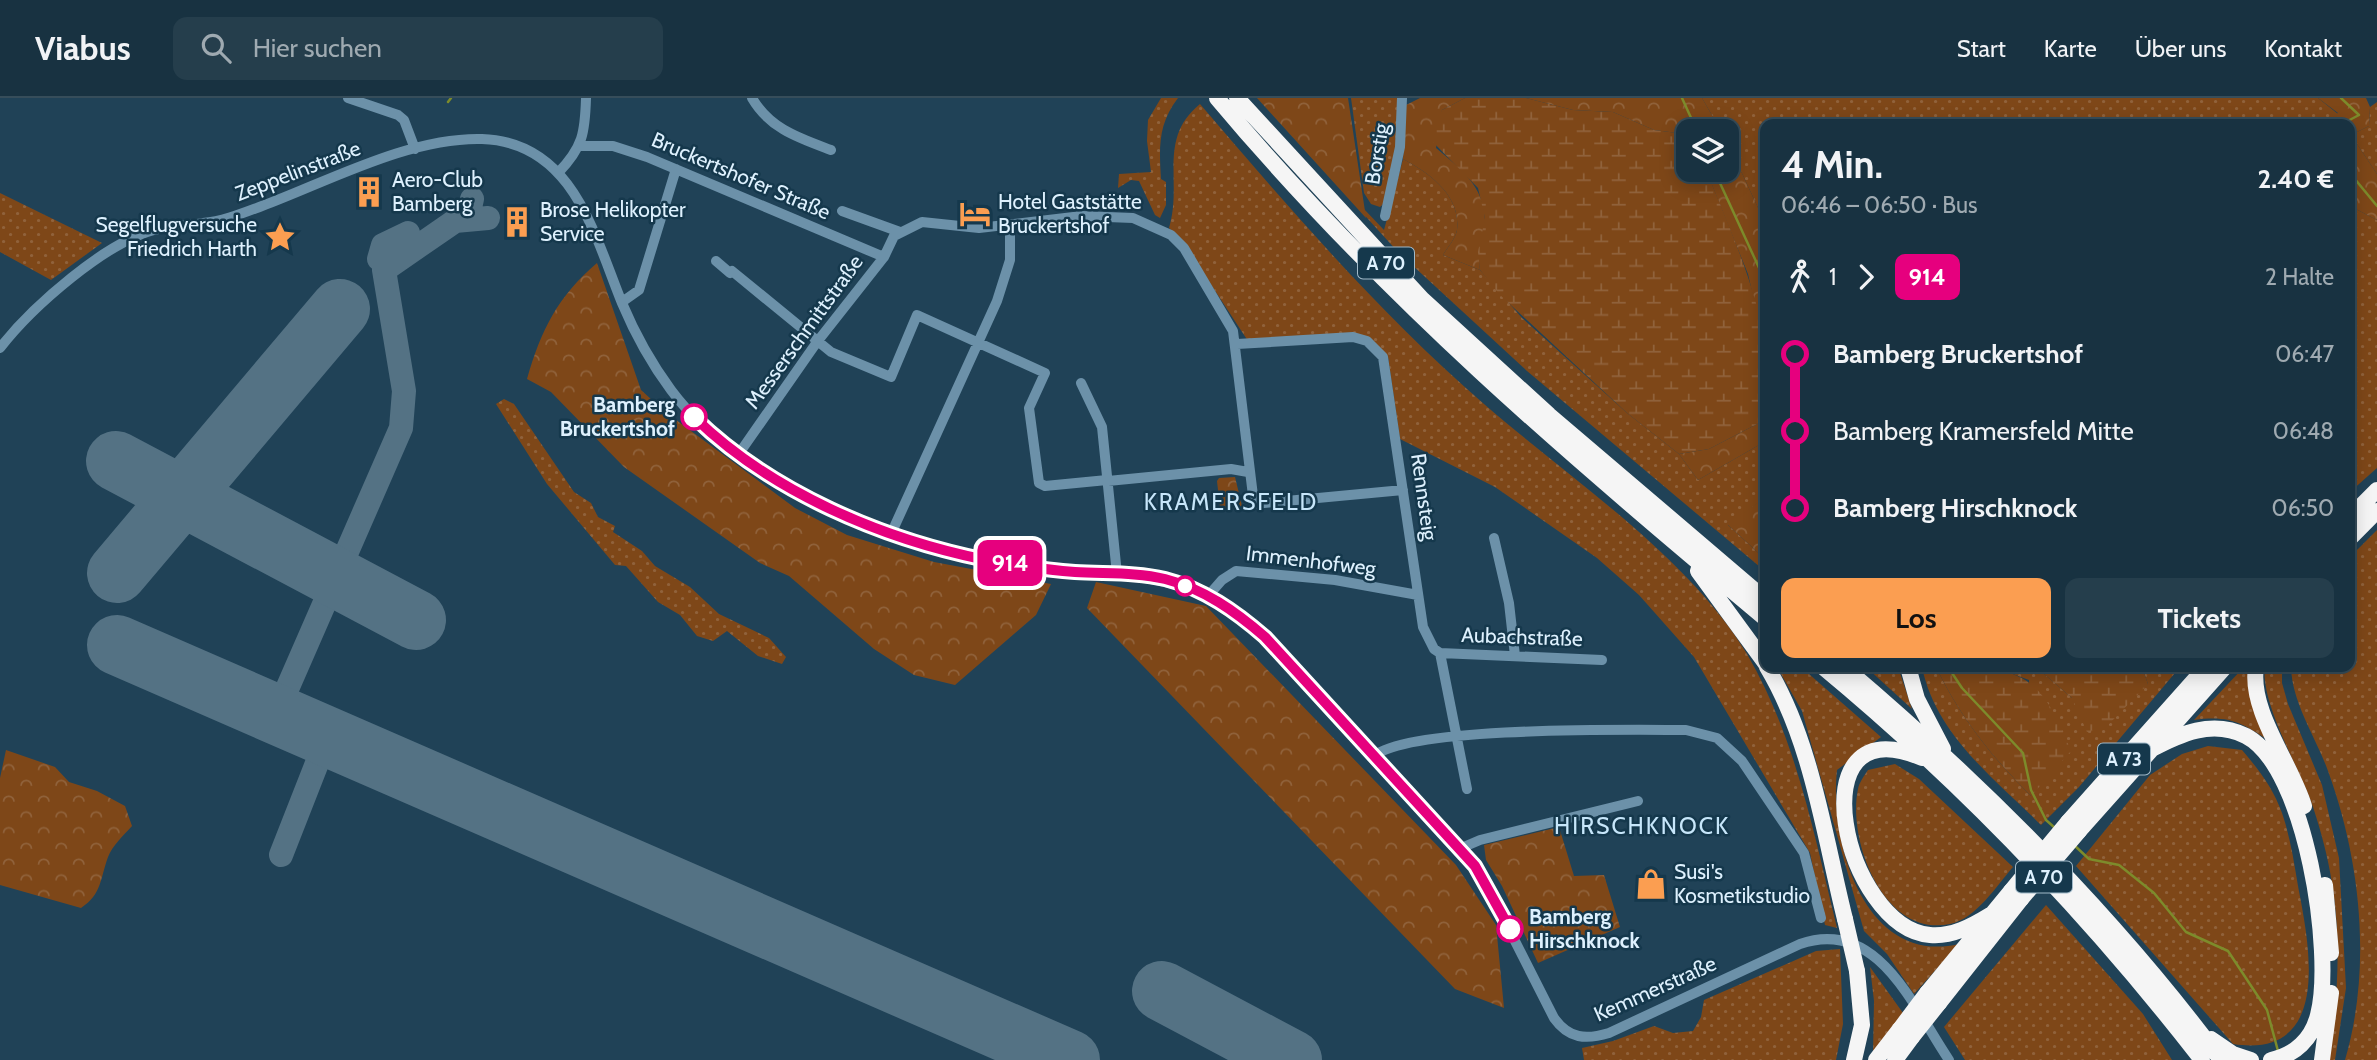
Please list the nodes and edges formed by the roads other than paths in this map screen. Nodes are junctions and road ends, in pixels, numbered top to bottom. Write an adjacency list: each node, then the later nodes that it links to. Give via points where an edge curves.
1 (348, 98): 8 (street, via 398,115)
2 (586, 98): 7 (street)
3 (752, 98): 9 (street, via 780,130)
4 (1217, 98): 33 (highway, A 70, via 1413,311)
5 (1237, 98): 36 (highway, A 70, via 1422,299 1549,415)
6 (1402, 98): 13 (street, Borstig, via 1400,147)
7 (580, 146): 10 (street, Bruckertshofer Straße, via 613,146); 11 (street)
8 (415, 149): 11 (street, Zeppelinstraße, via 461,140 496,141 533,154); 22 (street, Zeppelinstraße, via 224,219 150,230 55,292)
9 (831, 150)
10 (676, 169): 16 (street, Bruckertshofer Straße); 18 (street, via 639,290)
11 (558, 173): 18 (street, Kemmerstraße, via 590,219)
12 (842, 211): 15 (street)
13 (1385, 216)
14 (1010, 224): 15 (street, via 979,228 922,222); 20 (street, via 1010,260); 21 (street, via 1094,216 1133,218 1160,228 1184,248)
15 (900, 232): 16 (street, Messerschmittstraße, via 888,243)
16 (884, 257): 19 (street, Messerschmittstraße)
17 (716, 261): 19 (street)
18 (622, 302): 24 (street, Kemmerstraße, via 672,392)
19 (817, 342): 20 (street, via 891,377 917,315); 24 (street, Messerschmittstraße)
20 (979, 342): 26 (street, via 1045,373 1029,408 1039,483); 31 (street)
21 (1237, 344): 25 (street); 27 (street, Rennsteig, via 1353,337 1376,348 1387,369)
22 (0, 348)
23 (1081, 383): 26 (street, via 1102,427)
24 (738, 455): 31 (street, Kemmerstraße, via 799,491)
25 (1248, 472): 26 (street, via 1231,469); 27 (street, via 1251,500 1262,505)
26 (1107, 480): 34 (street)
27 (1403, 490): 35 (street, Rennsteig)
28 (2374, 504): 29 (highway); 30 (highway)
29 (2355, 514)
30 (2355, 531)
31 (891, 534): 34 (street, Kemmerstraße, via 986,560)
32 (1494, 538): 41 (street)
33 (1671, 540): 38 (highway, A 70); 40 (highway)
34 (1117, 574): 37 (street, Kemmerstraße, via 1164,579)
35 (1418, 595): 37 (street, Immenhofweg, via 1335,580 1236,571); 39 (street, Rennsteig, via 1426,633)
36 (1760, 595)
37 (1209, 596): 52 (street, Kemmerstraße, via 1265,637)
38 (1760, 614)
39 (1440, 653): 41 (street, Aubachstraße); 50 (street, Rennsteig)
40 (1760, 655)
41 (1515, 656): 42 (street, Aubachstraße)
42 (1602, 660)
43 (1771, 672): 66 (highway, bridge, via 1806,761 1857,971 1862,1025)
44 (1830, 672): 53 (highway, A 70)
45 (1850, 672): 54 (highway, A 70)
46 (1909, 672): 54 (highway, via 1917,699)
47 (2220, 672): 51 (highway, A 73)
48 (2256, 672): 75 (highway, via 2263,713 2302,797 2324,882 2332,975)
49 (2195, 674): 57 (highway, A 73)
50 (1455, 738): 52 (street, via 1406,742); 55 (street, Rennsteig); 61 (street, via 1652,730 1686,730 1717,737 1742,761 1804,853)
51 (2150, 750): 57 (highway, A 73); 74 (highway, via 2197,729 2219,727 2245,736 2271,758 2294,807 2316,895 2320,999 2318,1016 2300,1047)
52 (1374, 756): 58 (street, Kemmerstraße)
53 (1930, 761): 60 (highway, via 1889,749 1868,754 1852,768 1843,793 1848,836 1859,866 1883,906 1914,931 1952,933); 63 (highway, A 70, via 2060,892)
54 (1952, 763): 64 (highway, A 70, via 2075,887)
55 (1467, 789)
56 (1638, 801): 58 (street)
57 (2073, 826): 59 (highway, A 73, bridge)
58 (1459, 849): 69 (street, Kemmerstraße, via 1485,881 1554,1018 1570,1034 1593,1038 1609,1033 1800,944 1826,937 1863,946 1881,961)
59 (2016, 895): 60 (highway, A 73); 62 (highway, A 73)
60 (1990, 915): 62 (highway, A 73)
61 (1821, 918)
62 (1933, 998): 65 (highway, A 73, bridge)
63 (2162, 1009): 70 (highway); 71 (highway, A 70)
64 (2197, 1030): 72 (highway, A 70); 73 (highway)
65 (1905, 1042): 67 (highway, A 73); 68 (highway, A 73)
66 (1854, 1060)
67 (1877, 1060)
68 (1895, 1060)
69 (1949, 1060)
70 (2188, 1060)
71 (2202, 1060)
72 (2221, 1060)
73 (2251, 1060)
74 (2271, 1060)
75 (2322, 1060)

